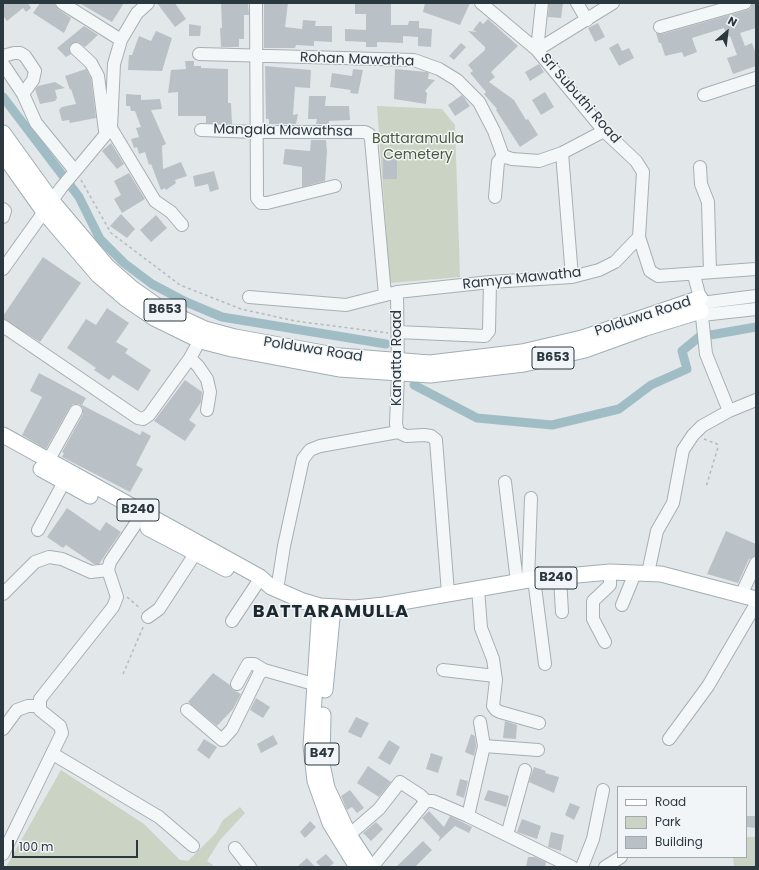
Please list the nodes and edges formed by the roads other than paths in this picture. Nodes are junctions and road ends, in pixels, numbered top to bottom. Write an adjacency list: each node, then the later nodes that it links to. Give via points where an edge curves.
1 (62, 3): 11 (street)
2 (148, 3): 11 (street, via 136,13)
3 (256, 3): 16 (street)
4 (481, 3): 13 (street, Sri Subuthi Road)
5 (542, 3): 13 (street)
6 (577, 3): 9 (street)
7 (613, 3): 9 (street)
8 (745, 3): 10 (street)
9 (587, 20): 13 (street)
10 (660, 27)
11 (120, 40): 22 (street, via 114,64)
12 (76, 49): 22 (street, via 91,63 98,76)
13 (537, 50): 23 (street, Sri Subuthi Road)
14 (199, 54): 16 (street, Rohan Mawatha)
15 (3, 56): 19 (street, via 20,53 25,56 35,72 33,80)
16 (256, 56): 24 (street); 28 (street, Rohan Mawatha, via 414,60 440,69 457,80 478,102)
17 (3, 64): 19 (street)
18 (756, 78): 20 (street)
19 (22, 94): 30 (street, via 36,123)
20 (704, 95)
21 (201, 130): 24 (street, Mangala Mawathsa)
22 (108, 131): 30 (street); 36 (street, via 155,200 171,212)
23 (604, 131): 26 (street); 37 (street, Sri Subuthi Road, via 636,161 643,172)
24 (257, 132): 31 (street, via 257,198 260,203); 45 (street, Mangala Mawathsa, via 369,134 372,139)
25 (3, 134): 33 (main road, Polduwa Road / B653)
26 (562, 152): 28 (street, via 539,161); 42 (street)
27 (3, 154): 33 (main road, Polduwa Road / B653)
28 (503, 156): 32 (street, via 498,162)
29 (700, 168): 40 (street, via 701,184 708,202)
30 (74, 173): 33 (street)
31 (335, 186)
32 (495, 197)
33 (48, 206): 38 (street); 52 (main road, Polduwa Road / B653, via 98,275 126,299 154,318)
34 (3, 209): 35 (street)
35 (3, 217)
36 (182, 225)
37 (639, 237): 41 (street, via 650,271 658,276); 42 (street, Ramya Mawatha, via 615,262 599,270)
38 (3, 269)
39 (756, 269): 40 (street)
40 (710, 272): 41 (street)
41 (694, 274): 48 (street)
42 (572, 277): 43 (street, Ramya Mawatha)
43 (490, 282): 44 (street, Ramya Mawatha); 51 (street, via 489,331 485,336)
44 (397, 292): 45 (street, Ramya Mawatha); 51 (street, Kanatta Road)
45 (385, 295): 47 (street, Ramya Mawatha, via 346,305)
46 (756, 296): 48 (street)
47 (249, 297)
48 (701, 307): 49 (street); 54 (main road, Polduwa Road / B653, via 585,350 524,364 430,375); 58 (street, via 706,354)
49 (756, 310)
50 (3, 326): 53 (street, via 143,419 149,415)
51 (398, 332): 54 (street, Kanatta Road)
52 (203, 335): 53 (street); 54 (main road, Polduwa Road / B653, via 232,349 339,369)
53 (190, 358): 56 (street, via 207,379 210,392)
54 (398, 368): 59 (street, Kanatta Road)
55 (756, 400): 58 (street)
56 (207, 410)
57 (76, 411): 62 (street)
58 (729, 411): 72 (street, via 702,426 683,450 673,503 657,531)
59 (397, 428): 76 (street, via 320,446 310,450 303,459); 78 (street, via 406,436 431,436 436,440)
60 (3, 435): 62 (main road, B240)
61 (3, 448): 63 (main road, B240)
62 (48, 462): 66 (main road, B240)
63 (64, 482): 66 (main road, B240); 67 (street)
64 (505, 482): 74 (street)
65 (531, 498): 74 (street)
66 (141, 518): 68 (main road, B240); 70 (street, via 110,562); 76 (main road, B240, via 260,577)
67 (38, 530)
68 (195, 554): 75 (main road, B240); 88 (street, via 159,609)
69 (756, 563): 80 (street)
70 (108, 570): 79 (street, via 91,572 62,559 48,557 35,562); 98 (street, via 117,597 113,607 40,699)
71 (610, 572): 72 (main road, B240); 73 (main road, B240); 91 (street, via 610,585 593,601 593,619)
72 (642, 573): 80 (main road, B240, via 661,574); 84 (street)
73 (560, 578): 74 (main road, B240); 87 (street)
74 (526, 581): 77 (main road, B240); 92 (street)
75 (256, 585): 76 (main road, B240); 89 (street)
76 (274, 588): 82 (main road, B240)
77 (478, 588): 78 (main road, B240); 95 (street, via 481,628 493,659)
78 (448, 593): 86 (main road, B240)
79 (3, 594)
80 (741, 595): 81 (main road, B240)
81 (756, 599)
82 (303, 601): 85 (main road, B240); 90 (main road)
83 (756, 604): 103 (street, via 708,686)
84 (622, 605)
85 (326, 607): 86 (main road, B240); 90 (main road, B47)
86 (354, 608): 90 (main road)
87 (562, 612)
88 (148, 617)
89 (232, 621)
90 (325, 630): 97 (main road, B47)
91 (605, 642)
92 (545, 664)
93 (264, 670): 96 (street, via 254,664 248,664); 97 (street); 99 (street, via 259,674 232,729 222,740)
94 (443, 670): 95 (street)
95 (495, 676): 101 (street, via 493,706 496,710)
96 (237, 684)
97 (320, 686): 111 (main road, B47, via 322,764 327,788); 117 (main road, B47, via 311,746 315,781 330,823)
98 (39, 706): 102 (street, via 17,710); 106 (street, via 40,710 60,726 62,733)
99 (187, 710)
100 (480, 722): 104 (street)
101 (539, 722)
102 (3, 729)
103 (669, 739)
104 (484, 746): 105 (street); 110 (street)
105 (538, 750)
106 (53, 754): 113 (street, via 159,817); 115 (street)
107 (525, 770): 112 (street)
108 (603, 790): 121 (street, via 593,839)
109 (426, 801): 110 (street, via 433,800); 111 (street, via 420,794 400,782 379,809); 119 (street)
110 (468, 816): 112 (street)
111 (348, 835): 119 (main road, B47)
112 (506, 835): 120 (street)
113 (193, 846)
114 (235, 848): 118 (street)
115 (3, 854)
116 (619, 858): 122 (street)
117 (352, 865)
118 (250, 867)
119 (371, 867)
120 (572, 867)
121 (582, 867)
122 (605, 867)

